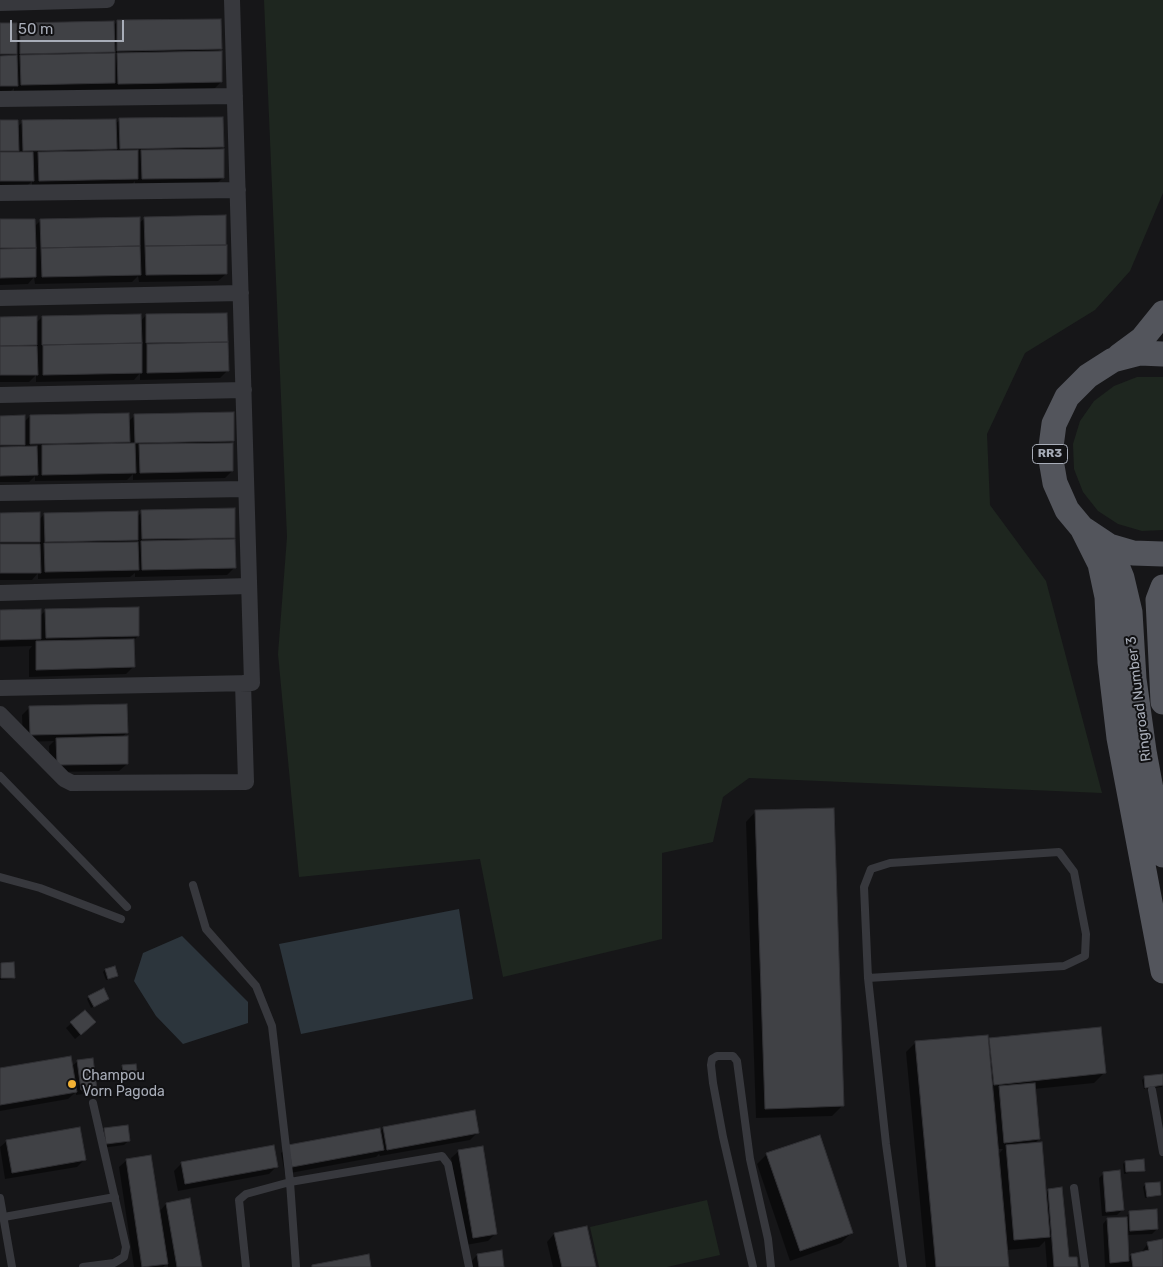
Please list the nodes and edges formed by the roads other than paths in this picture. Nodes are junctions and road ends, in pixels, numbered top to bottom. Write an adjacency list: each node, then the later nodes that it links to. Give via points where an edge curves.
1 (107, 0): 3 (street)
2 (232, 0): 4 (street)
3 (0, 2)
4 (235, 96): 5 (street); 6 (street)
5 (0, 99)
6 (238, 190): 7 (street); 8 (street)
7 (0, 193)
8 (241, 293): 9 (street); 13 (street)
9 (0, 298)
10 (1163, 313): 12 (main road, RR3, via 1142,339)
11 (1163, 354): 12 (main road, RR3, via 1140,354)
12 (1113, 360): 17 (main road, RR3, via 1088,376 1074,390 1054,424 1050,454 1054,483 1067,510)
13 (244, 390): 14 (street); 15 (street)
14 (0, 395)
15 (246, 489): 16 (street); 20 (street)
16 (0, 493)
17 (1082, 528): 18 (main road, RR3); 33 (main road, via 1100,564 1107,597 1118,738)
18 (1109, 546): 19 (main road, RR3, via 1133,553); 28 (main road, Ringroad Number 3, via 1122,578 1130,612 1134,680)
19 (1163, 554)
20 (249, 586): 22 (street); 23 (street, via 252,683)
21 (1163, 587): 25 (main road, Ringroad Number 3, via 1158,600)
22 (0, 593)
23 (243, 683): 24 (street); 26 (street, via 246,782 72,783)
24 (0, 688)
25 (1163, 702)
26 (3, 724)
27 (0, 776): 31 (lane)
28 (1163, 855)
29 (0, 877): 32 (lane, via 40,888)
30 (193, 885): 38 (lane, via 206,929 256,986 272,1026)
31 (126, 907)
32 (121, 919)
33 (1163, 971)
34 (868, 978): 34 (lane, via 864,887 871,868 890,863 1059,852 1074,872 1086,934 1085,956 1064,966); 50 (lane)
35 (1152, 1090): 37 (lane)
36 (93, 1103): 40 (lane)
37 (1163, 1152)
38 (290, 1182): 45 (lane, via 246,1194 239,1200); 46 (lane); 47 (lane, via 442,1156 448,1164)
39 (1074, 1188): 51 (lane)
40 (115, 1197): 42 (lane); 44 (lane, via 126,1247 124,1257)
41 (0, 1198): 42 (lane)
42 (4, 1217): 43 (lane)
43 (12, 1267)
44 (84, 1267)
45 (246, 1267)
46 (296, 1267)
47 (469, 1267)
48 (753, 1267): 49 (lane, via 713,1083 710,1065 716,1056 733,1056 738,1061 750,1159 768,1239)
49 (770, 1267)
50 (903, 1267)
51 (1085, 1267)

